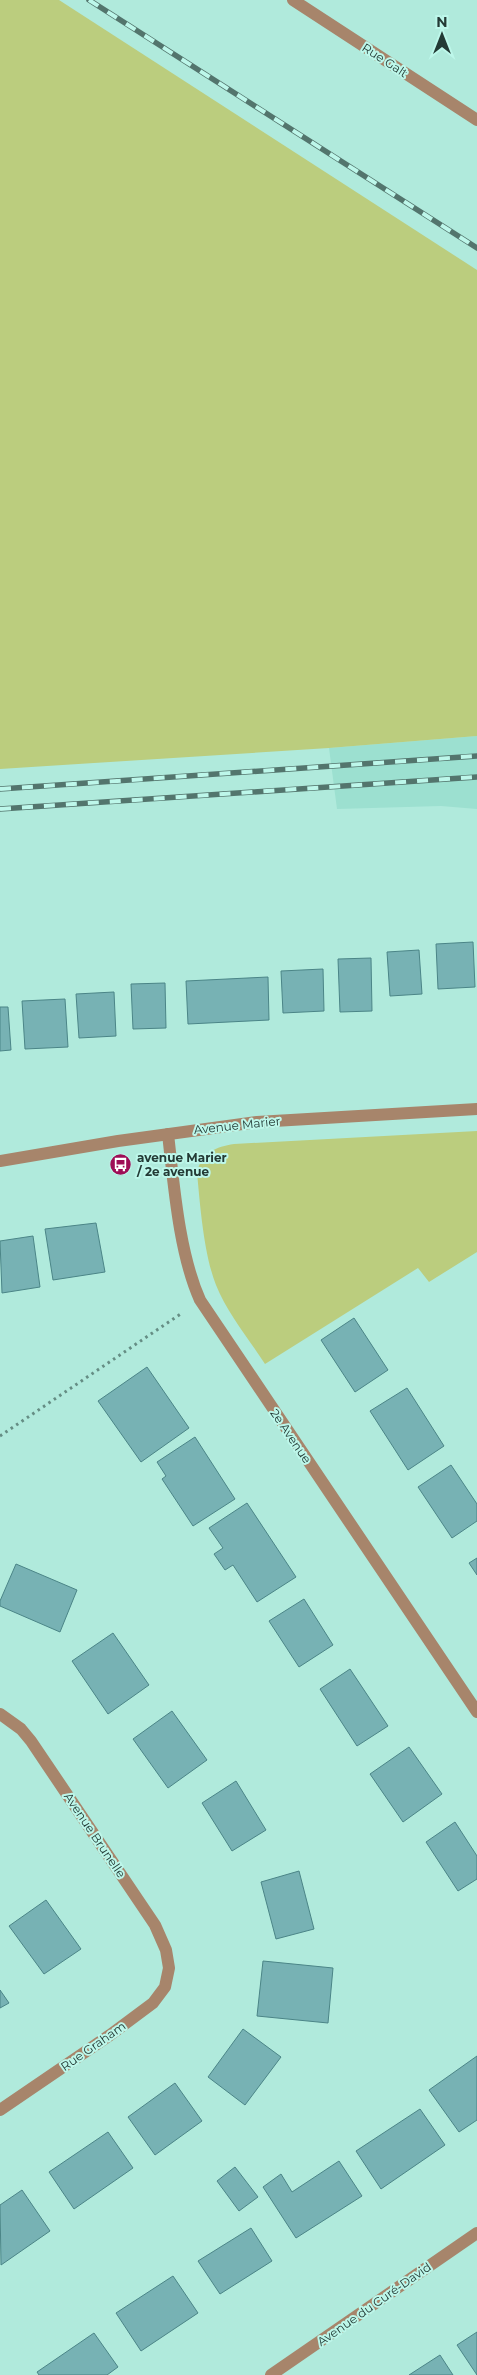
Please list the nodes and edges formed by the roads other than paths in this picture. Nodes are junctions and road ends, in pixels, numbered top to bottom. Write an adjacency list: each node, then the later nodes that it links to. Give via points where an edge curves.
1 (293, 0): 2 (street, Rue Galt)
2 (477, 120)
3 (477, 1109): 4 (street, Avenue Marier, via 258,1122)
4 (168, 1134): 5 (street, Avenue Marier); 6 (street, 2e Avenue, via 186,1253 200,1300)
5 (0, 1161)
6 (477, 1712)
7 (0, 1714): 8 (street, Avenue Brunelle, via 31,1741 105,1848 163,1939)
8 (169, 1968): 9 (street, Rue Graham, via 165,1987 149,2006)
9 (0, 2110)
10 (477, 2233): 11 (street, Avenue du Curé-David)
11 (271, 2375)

